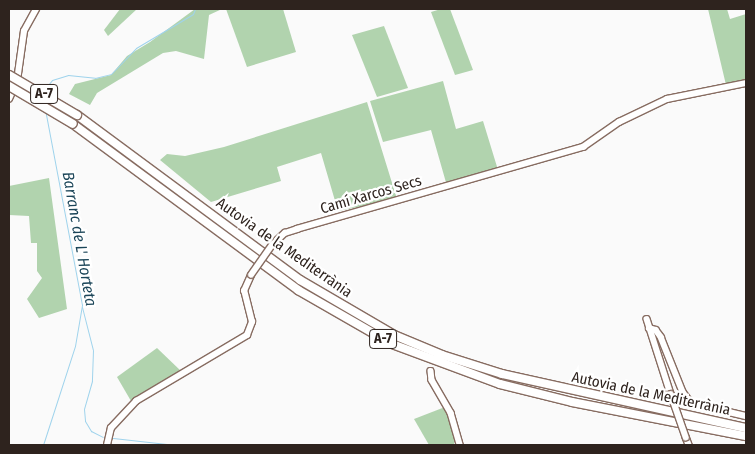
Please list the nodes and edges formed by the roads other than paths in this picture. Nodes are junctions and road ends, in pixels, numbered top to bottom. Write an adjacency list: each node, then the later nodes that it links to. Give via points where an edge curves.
1 (36, 9): 5 (street, via 24,31 17,81)
2 (9, 75): 10 (highway, Autovia de la Mediterrània / A-7, bridge, via 77,115 300,280 394,335 442,355 502,374)
3 (746, 83): 12 (street, Camí Xarcos Secs, bridge, via 667,99 619,122 583,147 285,233 251,275 244,291 252,322 247,335 136,401 111,428)
4 (9, 86): 11 (highway, Autovia de la Mediterrània / A-7, bridge, via 73,124 298,290 392,344 500,384 572,402)
5 (9, 98)
6 (647, 319): 7 (street)
7 (649, 328): 9 (street, via 656,330 661,337 683,392 691,403); 14 (street, bridge)
8 (431, 371): 13 (street, via 432,380 451,413)
9 (746, 416)
10 (746, 428)
11 (746, 436)
12 (107, 445)
13 (460, 445)
14 (689, 445)

